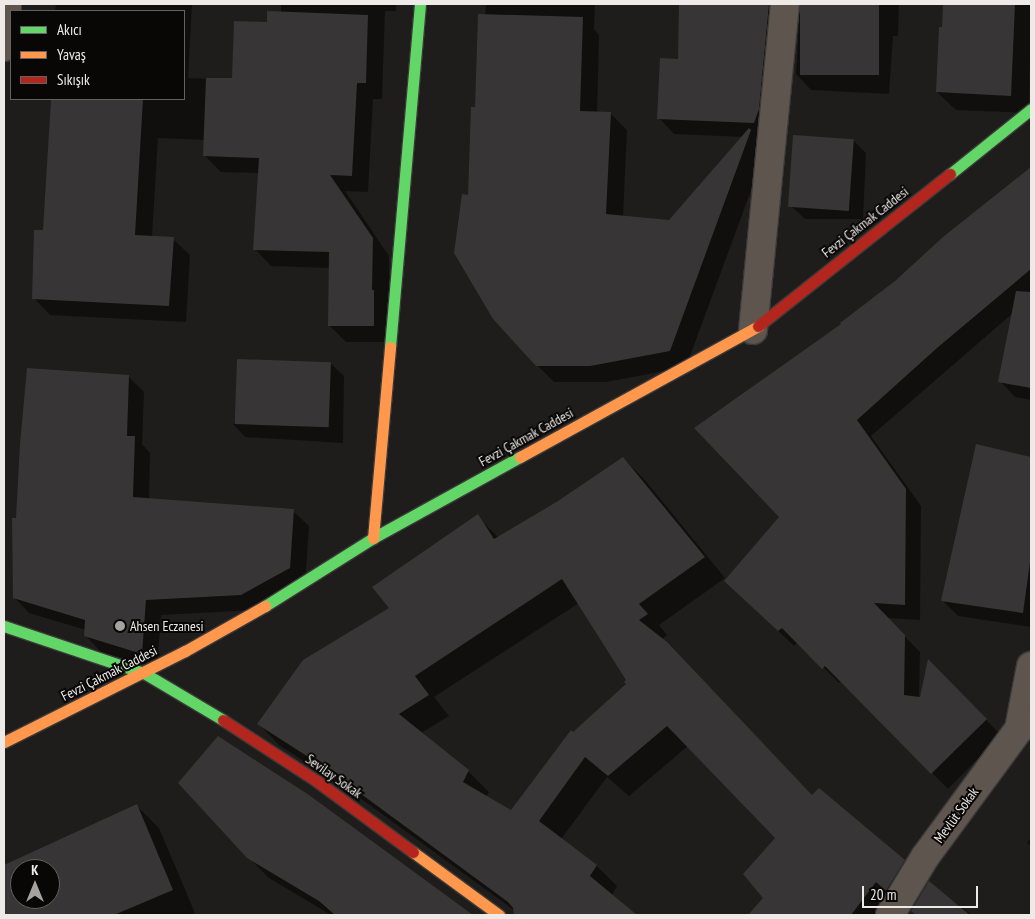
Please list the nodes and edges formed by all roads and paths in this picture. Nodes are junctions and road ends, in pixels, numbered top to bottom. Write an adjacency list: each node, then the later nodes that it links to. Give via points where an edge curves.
1 (7, 4): 4 (street)
2 (420, 4): 7 (street)
3 (785, 4): 6 (street)
4 (4, 47)
5 (1031, 109): 6 (street, Fevzi Çakmak Caddesi)
6 (753, 330): 7 (street, Fevzi Çakmak Caddesi)
7 (372, 538): 10 (street, Fevzi Çakmak Caddesi, via 238,622)
8 (4, 626): 10 (street, Sevilay Sokak)
9 (1031, 666): 11 (street)
10 (144, 673): 12 (street, Fevzi Çakmak Caddesi); 13 (street, Sevilay Sokak, via 318,782)
11 (1025, 725): 14 (street, Mevlüt Sokak, via 925,857)
12 (4, 742)
13 (499, 915)
14 (890, 915)

